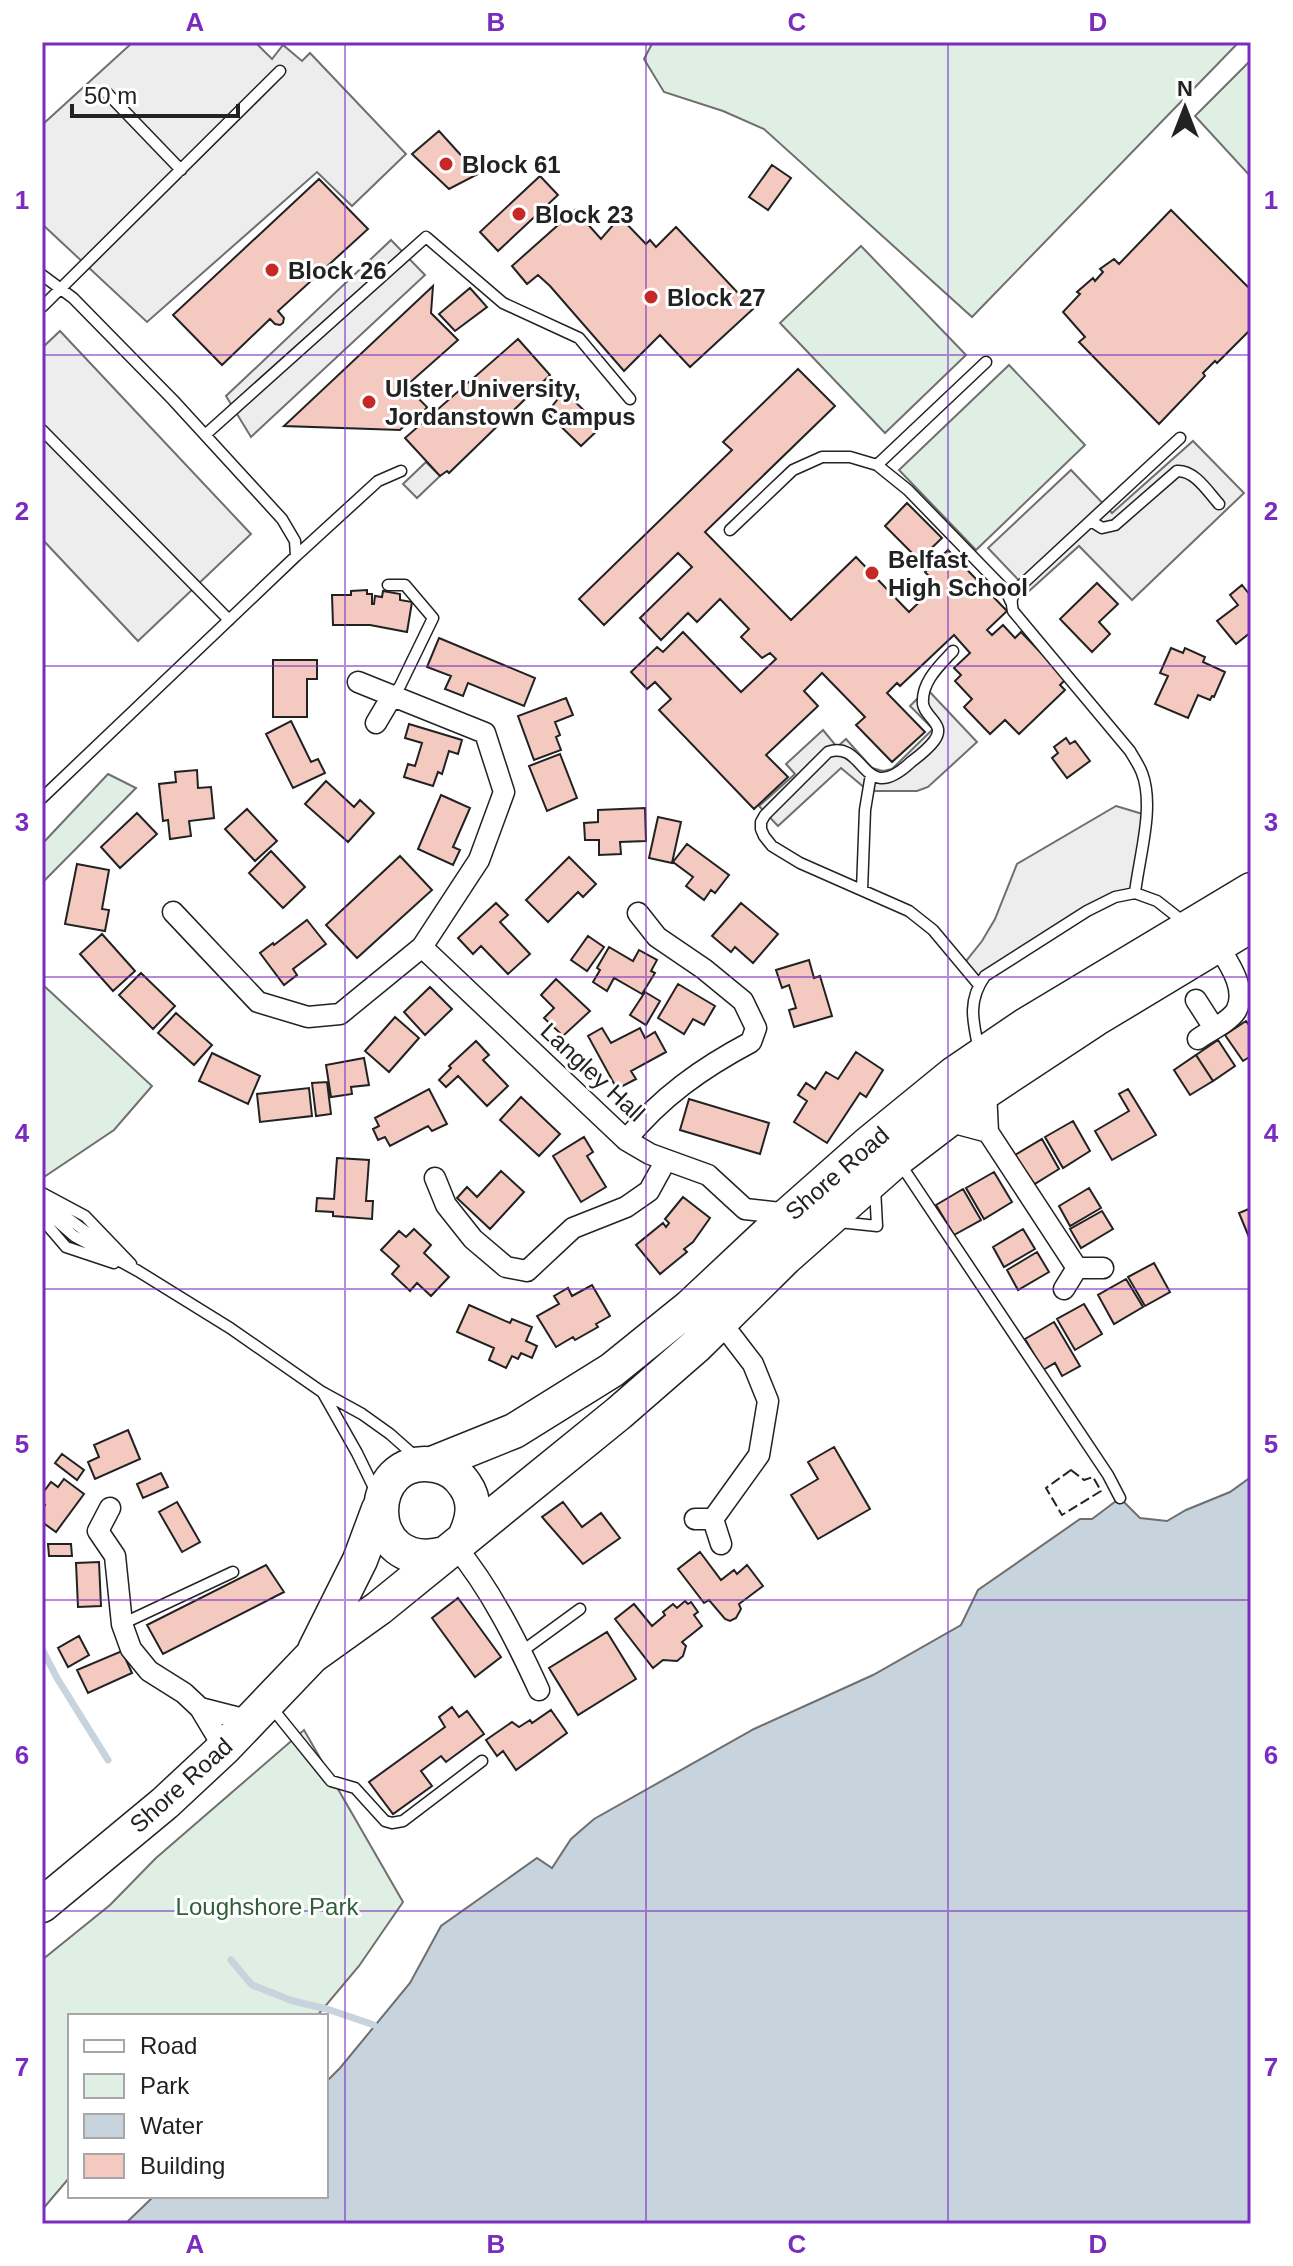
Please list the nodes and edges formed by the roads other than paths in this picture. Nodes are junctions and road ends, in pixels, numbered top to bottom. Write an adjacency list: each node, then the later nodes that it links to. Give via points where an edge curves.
1 (280, 71): 3 (lane)
2 (106, 92): 3 (lane)
3 (181, 170): 5 (lane)
4 (42, 275): 5 (lane)
5 (60, 288): 6 (lane); 10 (lane)
6 (42, 307)
7 (986, 362): 12 (lane)
8 (630, 399): 10 (lane, via 579,338 503,303 426,237)
9 (42, 430): 20 (lane)
10 (205, 435): 17 (lane, via 282,519 295,541)
11 (1180, 438): 15 (lane)
12 (877, 465): 16 (lane, via 850,457 822,457 793,470); 19 (lane, via 908,490)
13 (401, 471): 17 (lane, via 378,481)
14 (1219, 504): 15 (lane, via 1184,470 1171,474 1115,525 1102,528)
15 (1091, 521): 19 (lane, via 1016,590)
16 (730, 530)
17 (296, 556): 20 (lane)
18 (388, 585): 23 (lane, via 405,585 433,618)
19 (1012, 603): 29 (lane, via 1013,611 1130,751 1142,773 1146,822)
20 (229, 620): 26 (lane)
21 (953, 651): 25 (lane, via 933,673 923,697 938,734 898,775 888,779)
22 (358, 682): 23 (street)
23 (392, 696): 24 (street); 34 (street, via 485,733 504,792 479,860)
24 (376, 723)
25 (871, 774): 27 (lane); 27 (lane, via 845,751 828,752 761,822 772,846)
26 (42, 798)
27 (862, 890): 35 (lane, via 909,911 933,930)
28 (1251, 890): 33 (highway, Shore Road)
29 (1135, 893): 33 (lane, via 1157,901); 35 (lane, via 1087,911 985,976)
30 (173, 912): 34 (street, via 258,1002 308,1017 340,1014)
31 (638, 913): 41 (street, via 657,937 743,1001 756,1028 751,1042 682,1084)
32 (1251, 925): 33 (highway, Shore Road)
33 (1203, 935): 36 (street, via 1233,971 1239,1000 1235,1014 1206,1033); 37 (highway, Shore Road, via 1026,1025); 38 (highway, Shore Road, via 1095,1019)
34 (422, 947): 41 (street, Langley Hall)
35 (979, 985): 37 (lane, via 972,1016)
36 (1196, 1000)
37 (981, 1056): 49 (highway, Shore Road)
38 (986, 1091): 39 (highway, Shore Road); 40 (street)
39 (947, 1121): 40 (street); 43 (highway, Shore Road)
40 (988, 1132): 52 (street)
41 (626, 1140): 42 (street, Langley Hall)
42 (666, 1160): 44 (street, via 649,1191 626,1207 573,1228 527,1271 506,1267 473,1239 446,1205); 48 (street, Langley Hall, via 708,1175)
43 (886, 1169): 56 (highway, Shore Road); 59 (lane)
44 (435, 1178)
45 (42, 1193): 54 (lane, via 85,1216)
46 (42, 1199): 54 (lane)
47 (42, 1208): 54 (lane, via 74,1236)
48 (745, 1209): 49 (street); 51 (street)
49 (789, 1214): 51 (highway, Shore Road)
50 (42, 1219): 54 (lane, via 66,1247)
51 (746, 1255): 58 (highway, Shore Road, via 612,1370 514,1431)
52 (1077, 1268): 53 (street); 55 (street)
53 (1103, 1268)
54 (138, 1271): 57 (lane)
55 (1064, 1289)
56 (720, 1321): 62 (street, via 753,1364 768,1401 759,1455 704,1519); 63 (highway, Shore Road, via 619,1413)
57 (322, 1392): 58 (lane, via 362,1414); 60 (lane)
58 (428, 1464): 60 (highway, via 411,1466 391,1480); 63 (highway, via 457,1475 471,1498 471,1525)
59 (1120, 1498)
60 (380, 1506): 63 (highway, via 386,1535 405,1553 432,1557); 68 (highway, Shore Road, via 360,1560)
61 (110, 1508): 66 (street, via 98,1531 115,1556)
62 (721, 1544)
63 (455, 1546): 67 (street); 68 (highway, Shore Road)
64 (233, 1572): 66 (lane)
65 (580, 1609): 67 (lane)
66 (122, 1624): 70 (street, via 131,1649 149,1671)
67 (521, 1652): 69 (street)
68 (312, 1656): 71 (highway, Shore Road)
69 (539, 1690)
70 (200, 1708): 71 (street); 72 (street)
71 (260, 1712): 72 (highway, Shore Road); 73 (lane, via 331,1781 355,1788 392,1823 403,1821)
72 (224, 1748): 74 (highway, Shore Road)
73 (482, 1761)
74 (42, 1905)

